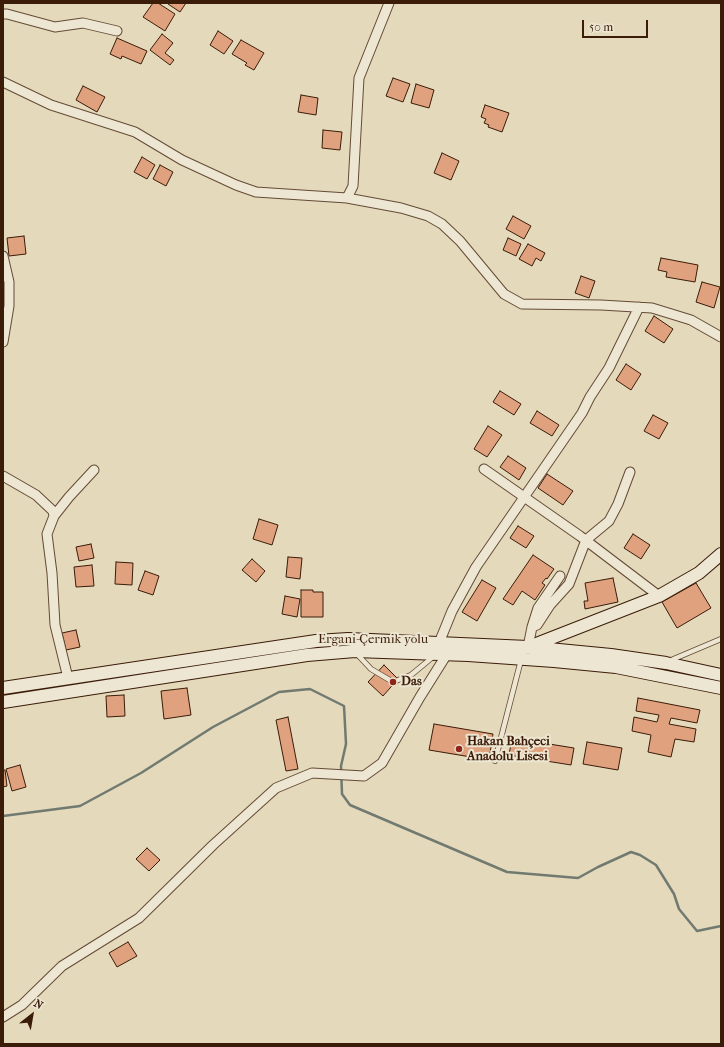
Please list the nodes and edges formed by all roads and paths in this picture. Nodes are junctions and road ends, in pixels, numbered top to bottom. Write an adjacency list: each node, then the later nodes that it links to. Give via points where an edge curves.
1 (389, 3): 5 (street, via 359,78 353,186)
2 (3, 14): 3 (street, via 55,27 83,23)
3 (117, 31)
4 (3, 82): 5 (street, via 51,105 135,132 182,160 256,192)
5 (347, 198): 7 (street, via 401,208 438,221 460,241 504,294 522,304 601,304)
6 (3, 256): 9 (street, via 9,282 9,306)
7 (639, 307): 8 (street, via 652,308 691,320); 14 (street, via 610,368)
8 (721, 337)
9 (3, 342)
10 (484, 469): 14 (street)
11 (94, 470): 15 (street)
12 (630, 472): 16 (street, via 609,521)
13 (3, 476): 15 (street, via 36,495)
14 (524, 497): 16 (street); 23 (street, via 476,567 452,611)
15 (54, 516): 28 (street, via 47,534 55,625)
16 (586, 540): 19 (street); 20 (street, via 569,584 550,605 537,625)
17 (721, 554): 19 (main road, via 699,573)
18 (560, 576): 20 (street, via 538,608)
19 (659, 596): 22 (main road)
20 (532, 627): 22 (street)
21 (721, 639): 26 (lane)
22 (528, 647): 23 (main road, Ergani-Çermik yolu); 26 (main road, Ergani-Çermik yolu)
23 (441, 650): 24 (main road, Ergani-Çermik yolu); 24 (lane, via 411,675 393,682 371,669); 25 (main road, Ergani-Çermik yolu); 28 (main road, Ergani-Çermik yolu, via 333,639); 33 (street, via 420,697 382,763 364,776 312,773 276,788 213,844 139,918 62,966 22,1005)
24 (355, 651): 31 (main road, Ergani-Çermik yolu, via 307,654)
25 (522, 658): 30 (main road, Ergani-Çermik yolu, via 616,667); 32 (lane)
26 (666, 663): 27 (main road, Ergani-Çermik yolu)
27 (721, 675)
28 (68, 678): 29 (main road, Ergani-Çermik yolu)
29 (3, 688)
30 (721, 688)
31 (3, 702)
32 (495, 761)
33 (3, 1017)

